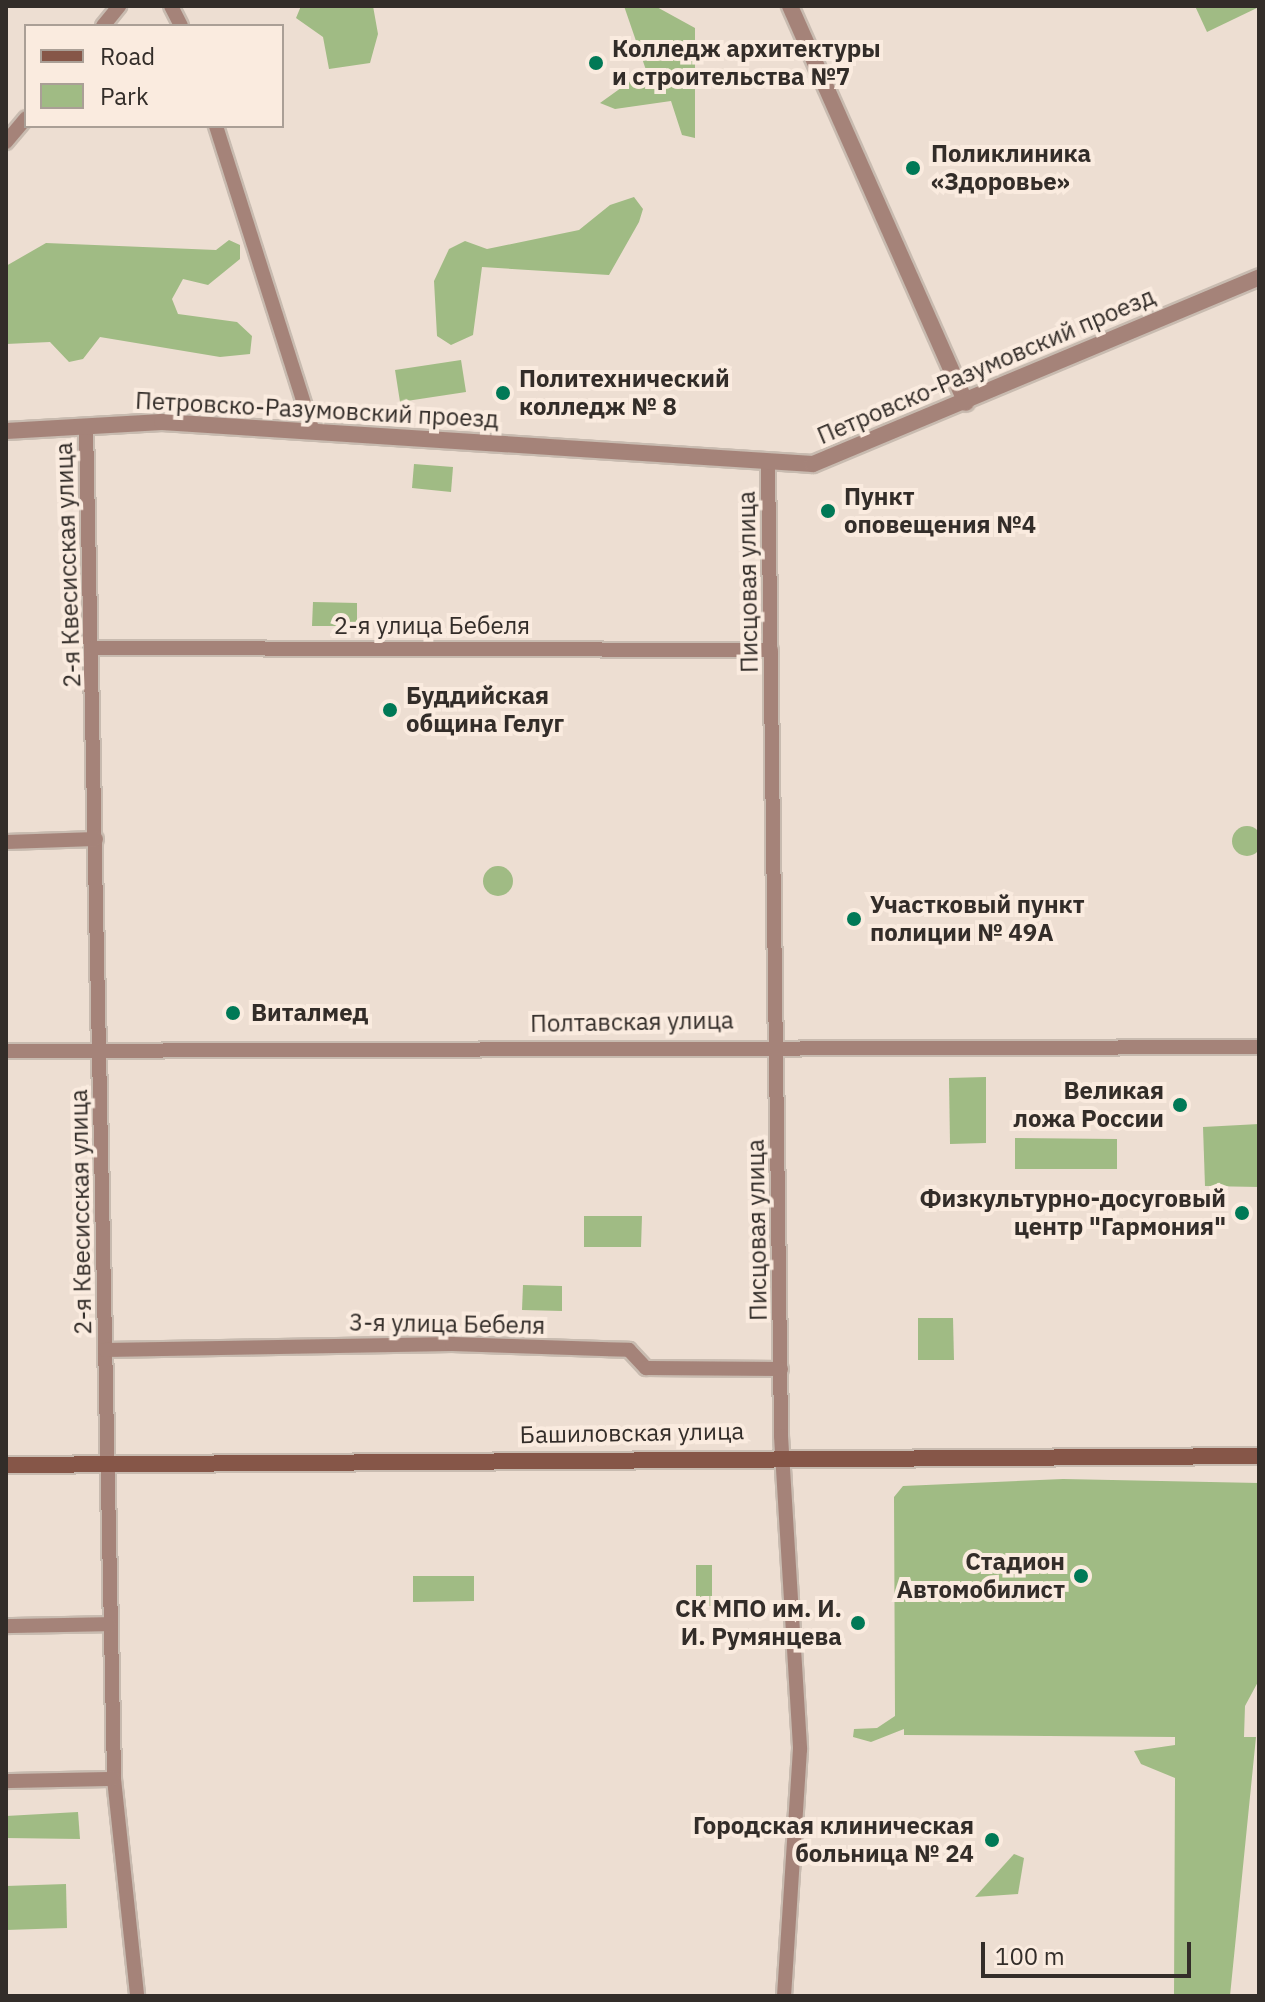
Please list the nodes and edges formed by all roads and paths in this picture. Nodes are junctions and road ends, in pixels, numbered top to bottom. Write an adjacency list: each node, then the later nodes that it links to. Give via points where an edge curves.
1 (119, 6): 4 (street)
2 (171, 6): 5 (street)
3 (790, 6): 10 (street)
4 (105, 24)
5 (180, 24)
6 (24, 120): 8 (street)
7 (217, 128): 13 (street)
8 (6, 142)
9 (1259, 277): 10 (street, Петровско-Разумовский проезд)
10 (966, 403): 14 (street, Петровско-Разумовский проезд, via 833,460)
11 (86, 426): 12 (street, Петровско-Разумовский проезд); 13 (street, Петровско-Разумовский проезд, via 162,422); 15 (street, 2-я Квесисская улица)
12 (6, 431)
13 (313, 431): 14 (street, Петровско-Разумовский проезд)
14 (768, 463): 16 (street, Писцовая улица)
15 (93, 648): 16 (street, 2-я улица Бебеля); 17 (street, 2-я Квесисская улица)
16 (771, 650): 19 (street, Писцовая улица)
17 (96, 839): 18 (street); 21 (street, 2-я Квесисская улица)
18 (6, 842)
19 (776, 1044): 20 (street, Полтавская улица); 21 (street, Полтавская улица); 24 (street, Писцовая улица)
20 (1259, 1047)
21 (101, 1048): 22 (street, Полтавская улица); 23 (street, 2-я Квесисская улица)
22 (6, 1051)
23 (105, 1350): 24 (street, 3-я улица Бебеля, via 452,1344 629,1350 646,1368); 27 (street, 2-я Квесисская улица)
24 (781, 1369): 25 (street, Писцовая улица)
25 (783, 1454): 26 (main road, Башиловская улица); 27 (main road, Башиловская улица); 34 (street, Писцовая улица, via 800,1749)
26 (1259, 1456)
27 (106, 1464): 28 (main road, Башиловская улица); 29 (street, 2-я Квесисская улица)
28 (6, 1465)
29 (109, 1624): 30 (street); 31 (street, 2-я Квесисская улица)
30 (6, 1626)
31 (114, 1779): 32 (street); 33 (street, 2-я Квесисская улица)
32 (6, 1781)
33 (137, 1996)
34 (784, 1996)

